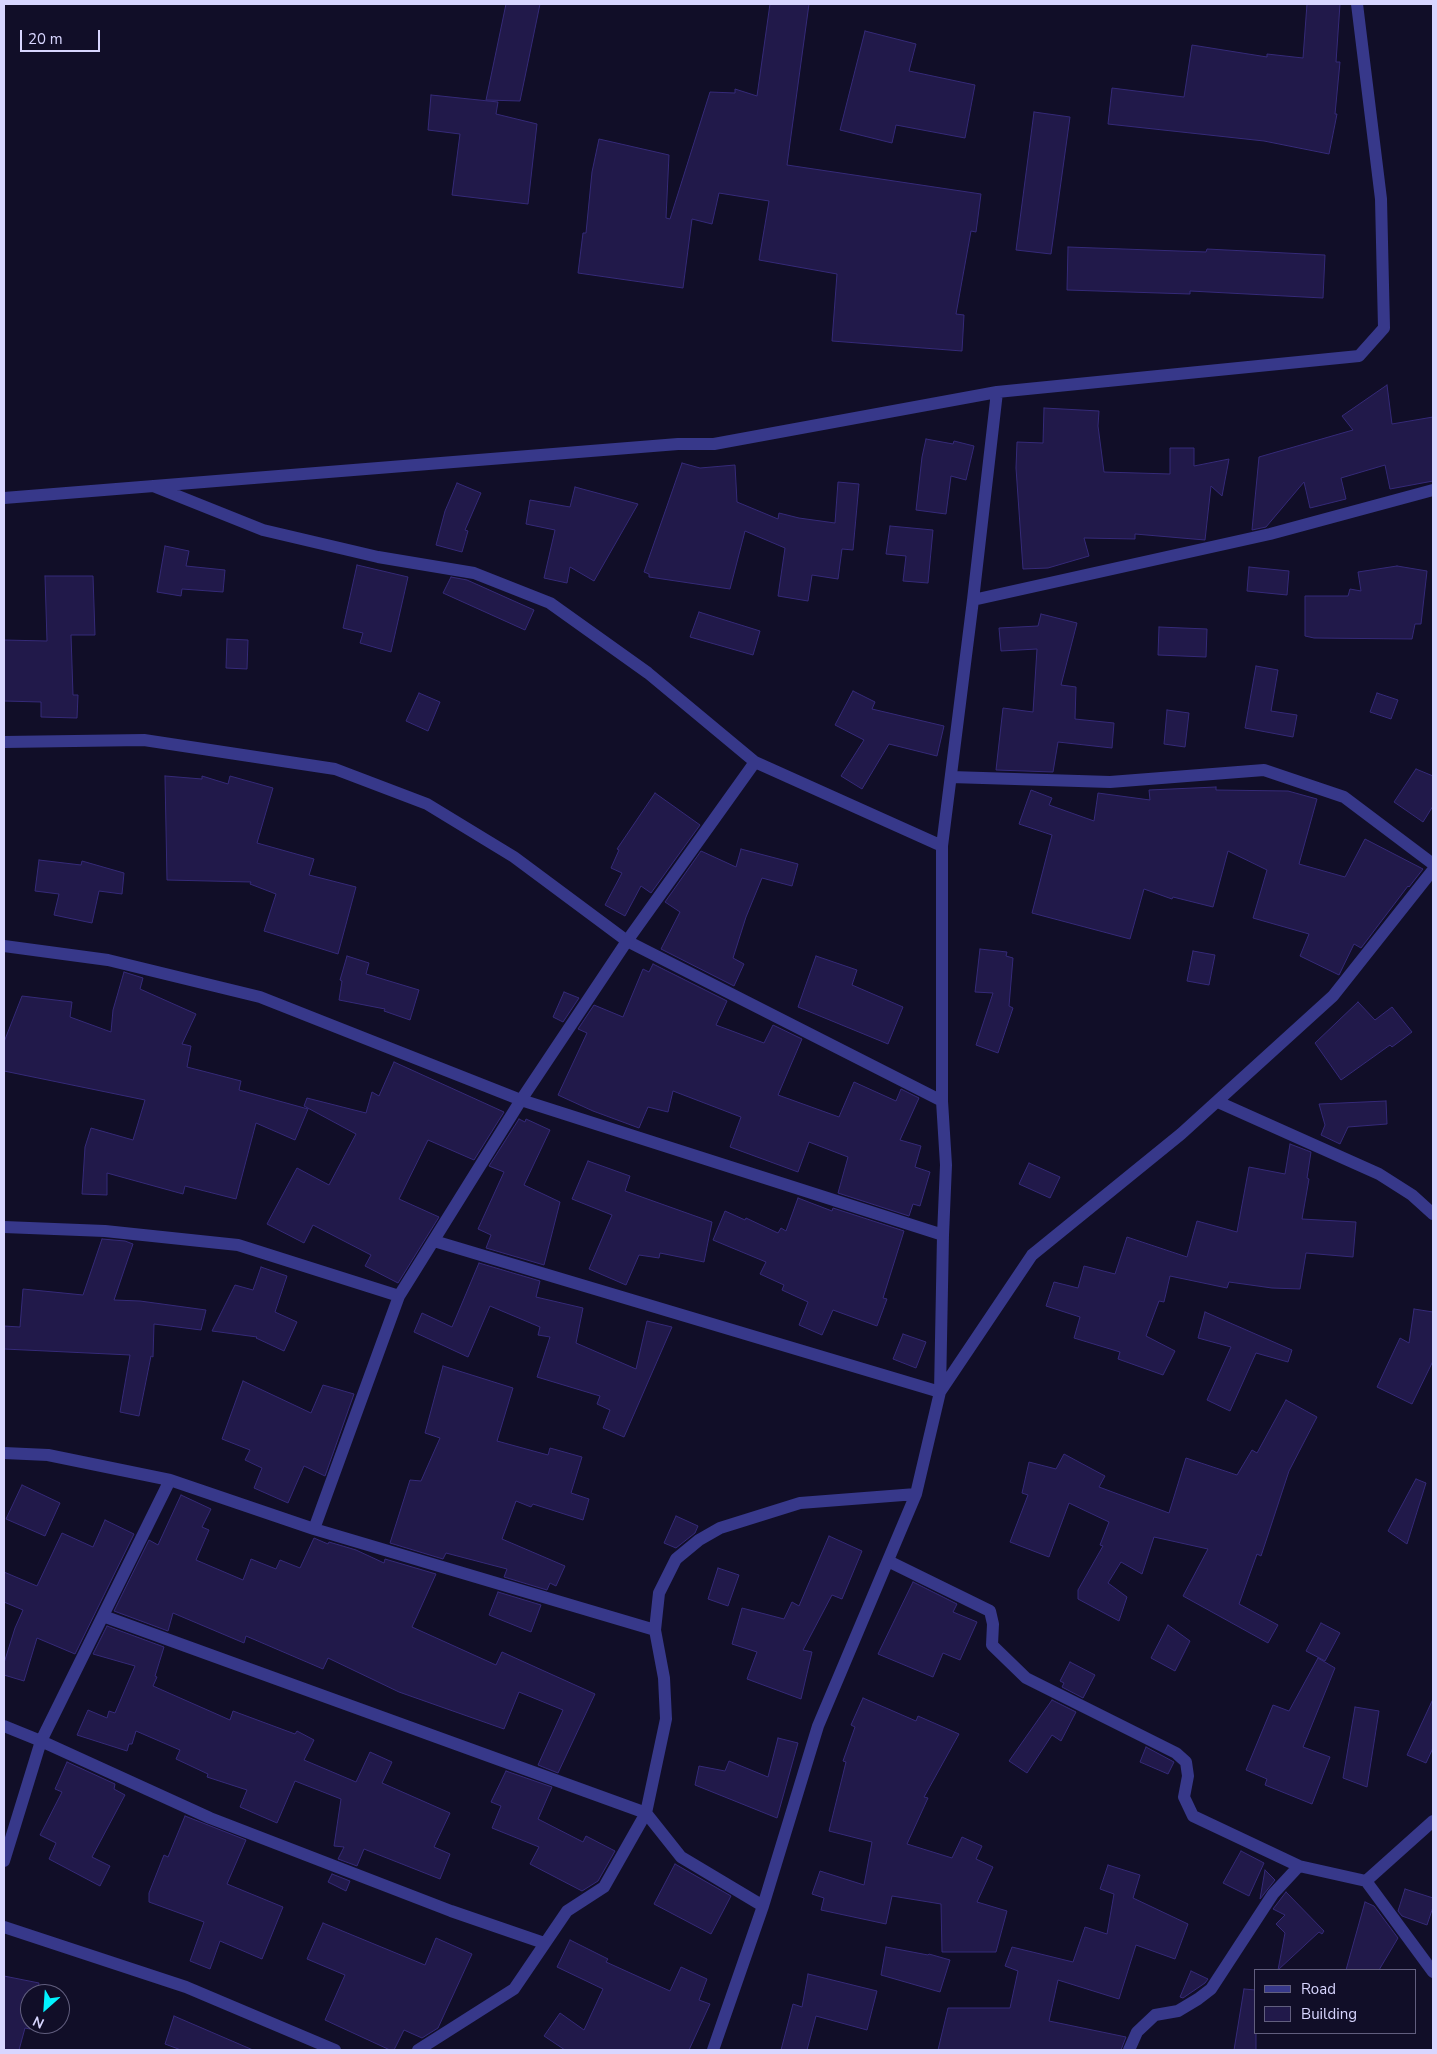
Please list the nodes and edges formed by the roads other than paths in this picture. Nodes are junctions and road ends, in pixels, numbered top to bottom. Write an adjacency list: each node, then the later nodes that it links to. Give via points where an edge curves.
1 (1357, 4): 2 (street, via 1381,199 1384,328 1359,356)
2 (996, 392): 3 (street, via 714,444 678,444); 6 (street)
3 (150, 485): 5 (street); 8 (street, via 263,530 378,557 474,573 550,603 648,673)
4 (1433, 490): 6 (street, via 1270,534)
5 (4, 498)
6 (973, 600): 9 (street)
7 (4, 742): 13 (street, via 144,740 336,770 427,804 514,857)
8 (755, 762): 10 (street); 13 (street)
9 (951, 777): 10 (street); 11 (street, via 1110,782 1264,770 1344,797)
10 (942, 846): 16 (street)
11 (1433, 864)
12 (1433, 870): 17 (street, via 1333,996)
13 (627, 941): 15 (street); 16 (street)
14 (4, 946): 15 (street, via 108,960 260,997)
15 (521, 1100): 20 (street); 21 (street)
16 (942, 1101): 20 (street, via 946,1165)
17 (1218, 1102): 18 (street, via 1379,1174); 23 (street, via 1032,1255)
18 (1433, 1214)
19 (4, 1227): 22 (street, via 105,1231 238,1245)
20 (943, 1235): 23 (street)
21 (434, 1241): 22 (street); 23 (street)
22 (399, 1296): 27 (street)
23 (940, 1392): 26 (street)
24 (4, 1453): 25 (street, via 48,1455)
25 (170, 1480): 27 (street); 29 (street)
26 (916, 1494): 28 (street); 30 (street, via 800,1504 720,1528 676,1559 659,1593)
27 (314, 1529): 30 (street)
28 (888, 1560): 36 (street, via 990,1610 992,1645 1026,1678 1176,1753 1186,1762 1188,1776 1184,1797 1193,1816); 38 (street, via 818,1726)
29 (103, 1616): 32 (street); 33 (street)
30 (655, 1630): 33 (street, via 664,1678 666,1719)
31 (4, 1726): 32 (street)
32 (42, 1741): 35 (street); 40 (street, via 210,1818)
33 (646, 1813): 38 (street, via 680,1857); 40 (street, via 604,1887 568,1910)
34 (1433, 1821): 37 (street)
35 (4, 1861)
36 (1300, 1866): 37 (street); 45 (street, via 1273,1894 1211,1989 1178,2011 1155,2015 1137,2032)
37 (1366, 1882): 41 (street)
38 (763, 1906): 44 (street)
39 (4, 1927): 42 (street, via 186,1987)
40 (544, 1943): 43 (street, via 514,1989)
41 (1433, 1972)
42 (335, 2050)
43 (418, 2050)
44 (712, 2050)
45 (1129, 2050)

